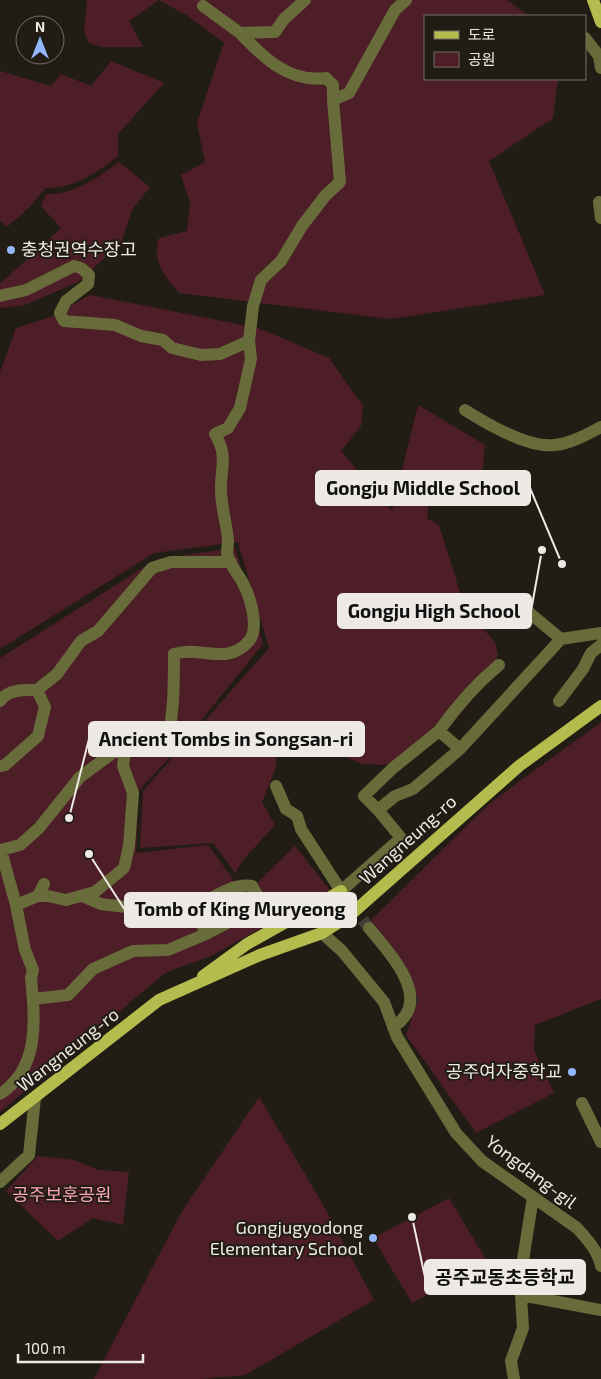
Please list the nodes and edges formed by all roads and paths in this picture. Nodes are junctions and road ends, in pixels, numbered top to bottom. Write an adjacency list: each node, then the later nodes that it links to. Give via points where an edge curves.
1 (305, 0): 6 (street, via 275,32)
2 (406, 0): 9 (street, via 395,10 349,93)
3 (593, 0): 5 (main road)
4 (203, 6): 6 (street)
5 (601, 22)
6 (240, 33): 9 (street, via 284,72 299,78 326,78 333,85)
7 (586, 39): 8 (street, via 599,56)
8 (601, 68)
9 (333, 100): 13 (street, via 340,182 324,196 281,261 261,280 253,306)
10 (599, 202): 11 (street)
11 (601, 218)
12 (0, 296): 13 (street, via 26,290 74,266 89,276 88,284 62,305 60,313 64,321 115,325 141,336 163,340 172,348 201,355 220,354)
13 (249, 341): 16 (street, via 251,359 240,408 228,428 215,434 221,445 224,464 221,484)
14 (465, 410): 15 (street, via 489,426 538,443 554,445)
15 (601, 427)
16 (230, 562): 22 (street, via 171,562 152,568 98,631 81,641 57,674); 28 (street, via 243,583 252,608 254,630 250,639 237,652 174,654 165,750)
17 (488, 609): 19 (street, via 513,603 520,605)
18 (601, 633): 19 (street)
19 (561, 639): 27 (street)
20 (601, 646): 24 (street, via 591,653)
21 (499, 665): 26 (street, via 461,703)
22 (37, 690): 23 (street, via 18,690); 29 (street, via 45,707 38,736)
23 (0, 701)
24 (559, 701)
25 (601, 706): 40 (main road, Wangneung-ro, via 519,766 349,916)
26 (439, 731): 27 (street); 31 (street, via 364,796)
27 (460, 749): 31 (street, via 413,789 395,796)
28 (125, 750): 32 (street, via 114,752 80,777 39,828 20,845); 36 (street, via 123,766 133,793 124,868 95,892)
29 (0, 766)
30 (276, 786): 34 (street, via 286,808 297,816 300,829)
31 (378, 810): 34 (street, via 401,838)
32 (0, 849): 37 (street)
33 (44, 884): 35 (street)
34 (341, 891): 42 (main road, via 247,944)
35 (38, 896): 36 (street, via 66,900); 37 (street)
36 (82, 896): 38 (street, via 102,904 166,916 177,916)
37 (16, 905): 43 (street, via 25,950 33,970)
38 (195, 908): 41 (street); 41 (street, via 229,889 245,885 252,886 261,902 260,906)
39 (369, 928): 44 (street, via 407,980 411,996 403,1020)
40 (322, 933): 42 (main road, Wangneung-ro, via 260,955); 44 (street, Yongdang-gil, via 342,951 384,1002)
41 (206, 934): 43 (street, via 168,950 132,951 93,969 68,995)
42 (193, 985): 46 (main road, Wangneung-ro, via 159,1000)
43 (33, 999): 45 (street, via 34,1032 30,1053 24,1069)
44 (393, 1027): 51 (street, Yongdang-gil, via 456,1133 482,1160)
45 (0, 1094)
46 (36, 1098): 48 (main road, Wangneung-ro); 50 (street, via 29,1155)
47 (582, 1103): 49 (street)
48 (0, 1124)
49 (601, 1142)
50 (0, 1182)
51 (533, 1197): 52 (street, Yongdang-gil, via 577,1228 589,1242); 53 (street, via 520,1278)
52 (601, 1266)
53 (521, 1295): 54 (street); 55 (street, via 523,1328 512,1361)
54 (601, 1310)
55 (514, 1379)

